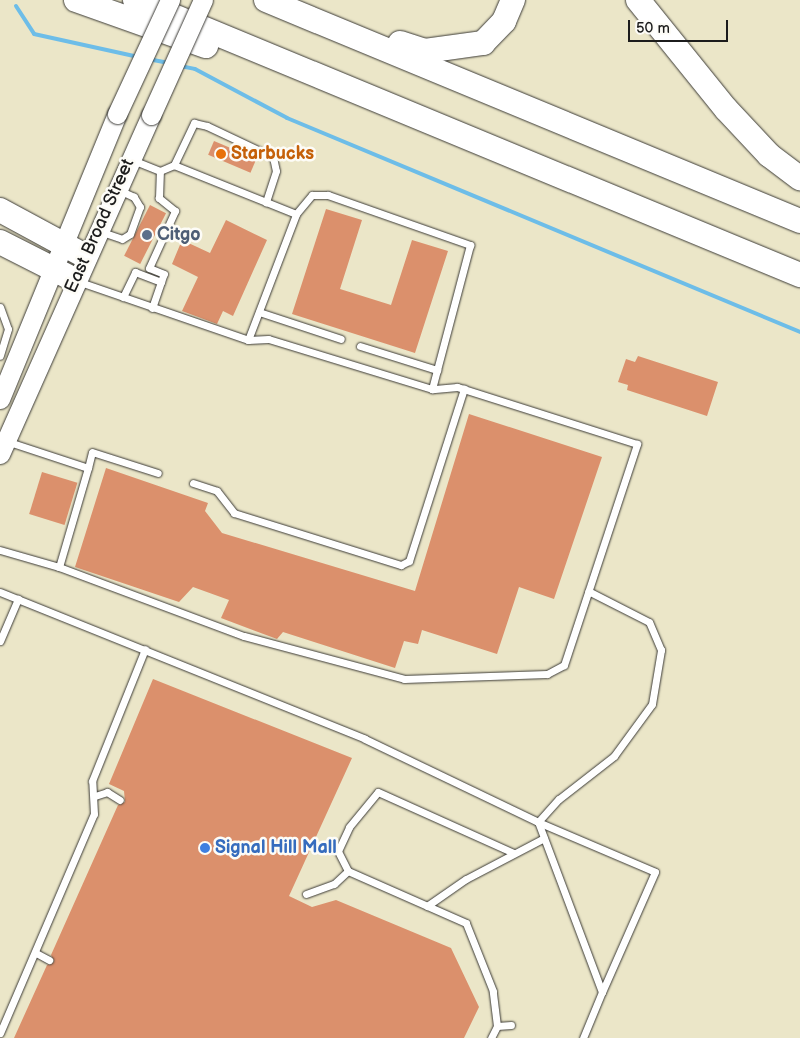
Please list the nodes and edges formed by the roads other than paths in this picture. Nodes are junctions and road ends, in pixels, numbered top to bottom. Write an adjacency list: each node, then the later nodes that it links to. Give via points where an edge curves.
1 (76, 0): 9 (highway)
2 (135, 0): 9 (highway)
3 (170, 0): 21 (main road, East Broad Street, bridge, via 117,114)
4 (203, 0): 10 (main road, East Broad Street, bridge)
5 (266, 0): 18 (highway)
6 (284, 0): 7 (highway, via 425,50 483,42 504,22)
7 (513, 0)
8 (638, 0): 13 (highway, via 726,109 769,155)
9 (458, 133): 24 (highway)
10 (131, 159): 12 (lane); 14 (main road, East Broad Street)
11 (174, 165): 12 (lane); 15 (lane); 15 (lane, via 194,122 207,126 272,157 276,171)
12 (160, 171): 26 (lane, via 159,198 175,211 149,268 164,274)
13 (800, 178)
14 (116, 189): 19 (main road, East Broad Street); 19 (lane, via 139,202 139,213 130,234 118,239)
15 (266, 202): 17 (lane)
16 (0, 210): 21 (highway)
17 (296, 214): 30 (lane); 37 (lane, via 312,195 328,195 470,246)
18 (800, 221)
19 (97, 230): 22 (main road, East Broad Street)
20 (0, 242): 23 (highway)
21 (64, 246): 22 (highway); 23 (main road, East Broad Street)
22 (84, 256): 25 (main road, East Broad Street)
23 (53, 271): 25 (highway); 40 (main road, East Broad Street)
24 (800, 275)
25 (75, 280): 27 (lane); 41 (main road, East Broad Street)
26 (161, 282): 27 (lane, via 135,272); 28 (lane)
27 (123, 297): 28 (lane)
28 (152, 308): 34 (lane)
29 (1, 311): 31 (lane)
30 (259, 312): 33 (lane); 34 (lane)
31 (8, 329): 32 (lane); 36 (lane)
32 (0, 331)
33 (340, 339)
34 (248, 340): 38 (lane, via 268,339)
35 (360, 346): 37 (lane)
36 (0, 356)
37 (437, 370): 38 (lane)
38 (432, 389): 39 (lane)
39 (464, 389): 44 (lane, via 409,560 401,565 234,513 217,491); 47 (lane, via 637,444)
40 (0, 398)
41 (3, 448): 42 (lane)
42 (88, 468): 43 (lane, via 92,452); 46 (lane)
43 (158, 473)
44 (193, 483)
45 (0, 550): 46 (lane)
46 (59, 567): 47 (lane, via 244,636 404,679 547,674 564,665)
47 (588, 591): 55 (lane, via 649,622 661,650 652,704 614,756 559,799)
48 (0, 592): 49 (lane)
49 (18, 600): 50 (lane); 52 (lane)
50 (2, 631): 51 (lane)
51 (0, 641)
52 (145, 648): 53 (lane, via 92,781); 55 (lane, via 365,739)
53 (95, 796): 54 (lane, via 107,792); 61 (lane, via 94,814)
54 (120, 800)
55 (538, 822): 56 (lane); 63 (lane, via 655,872)
56 (544, 838): 57 (lane); 63 (lane)
57 (514, 853): 58 (lane, via 378,792 349,827 338,851); 60 (lane)
58 (348, 871): 59 (lane, via 334,884); 60 (lane)
59 (306, 894)
60 (427, 906): 65 (lane, via 466,923 493,991)
61 (36, 953): 62 (lane); 66 (lane)
62 (49, 960)
63 (602, 992): 68 (lane)
64 (511, 1024): 65 (lane)
65 (497, 1026): 67 (lane)
66 (0, 1033)
67 (491, 1038)
68 (582, 1038)

